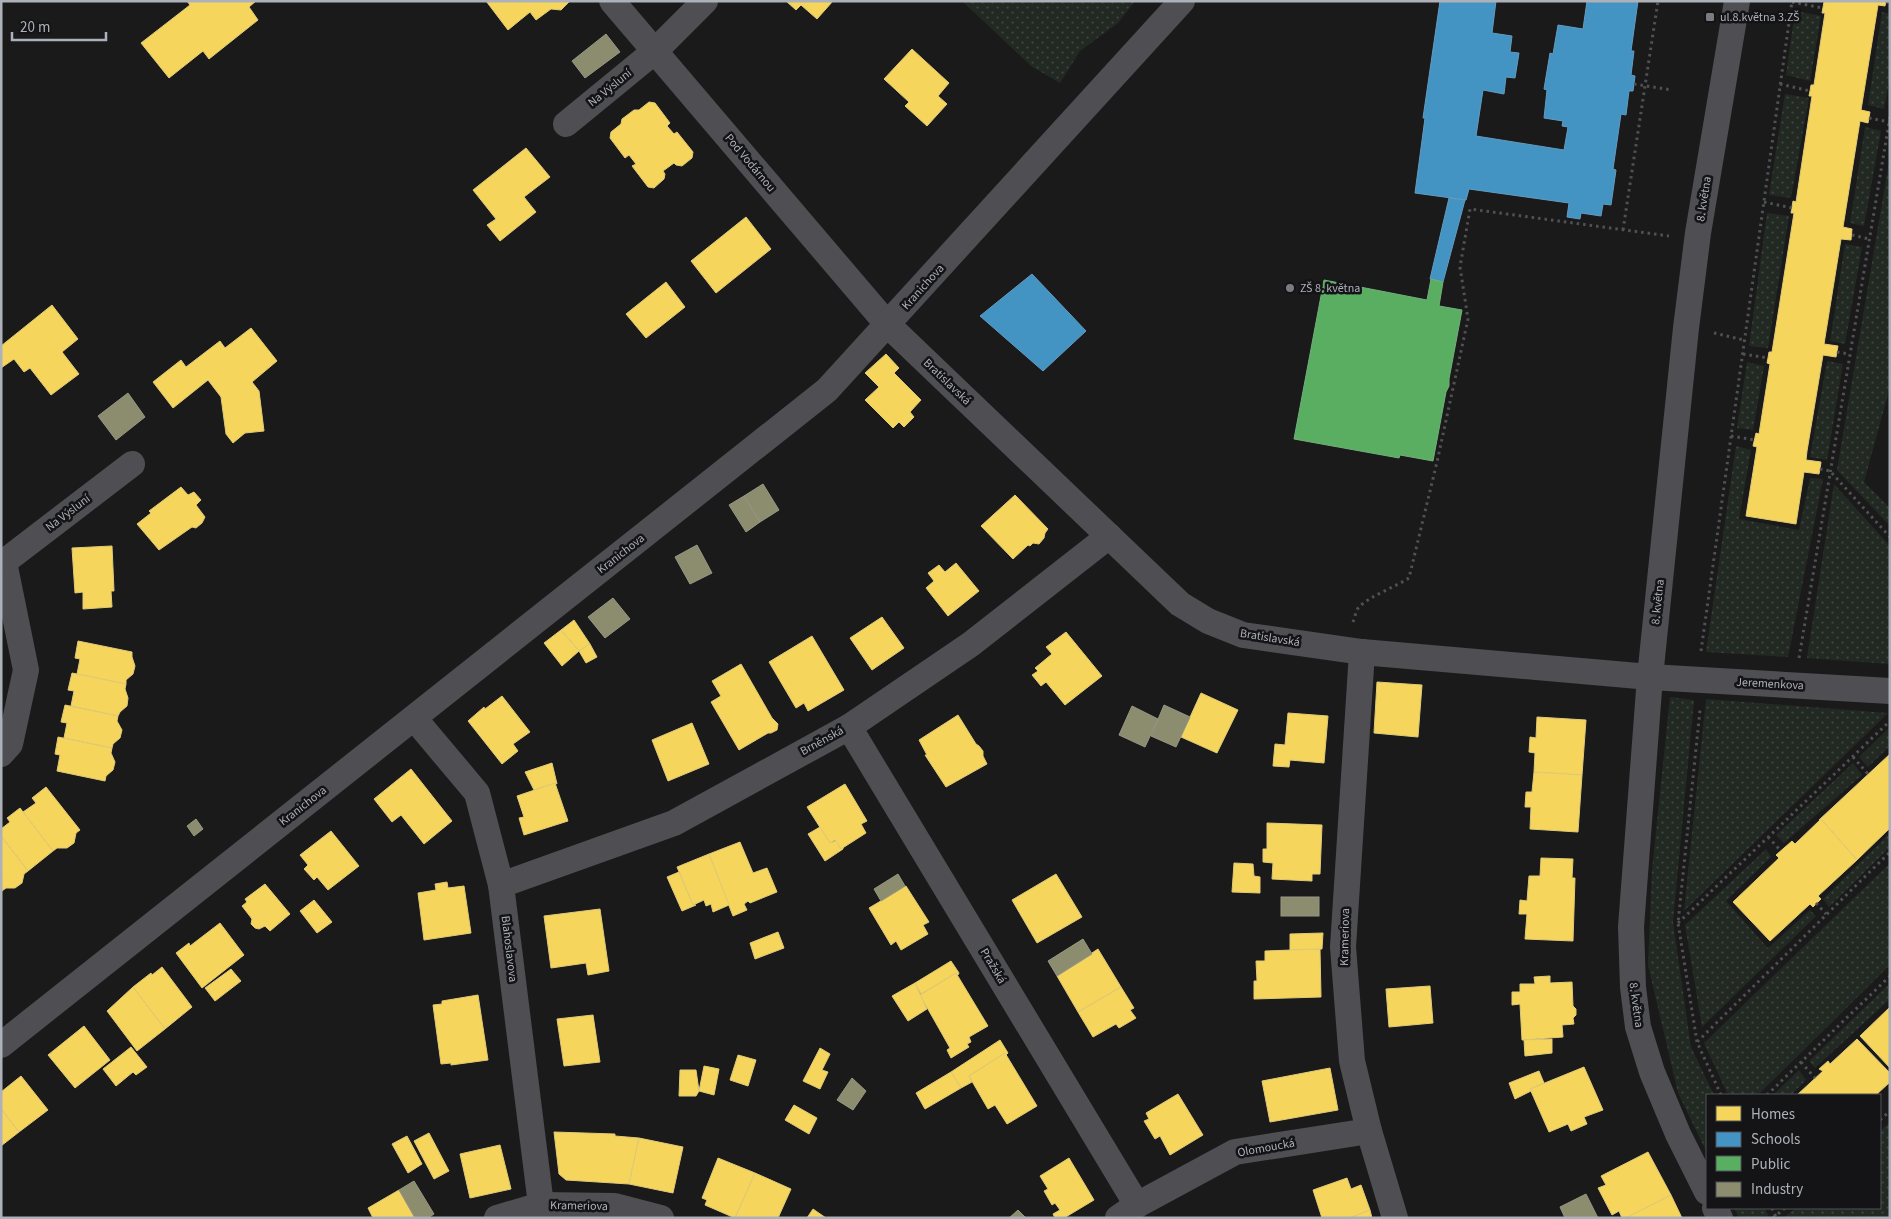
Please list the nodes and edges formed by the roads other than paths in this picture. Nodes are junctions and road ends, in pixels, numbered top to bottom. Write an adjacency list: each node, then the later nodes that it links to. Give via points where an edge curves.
1 (612, 1): 5 (street, Pod Vodárnou)
2 (705, 1): 5 (street, Na Výsluní)
3 (1182, 1): 7 (street, Kranichova)
4 (1737, 1): 12 (street, 8. května, via 1686,328)
5 (655, 51): 6 (street, Na Výsluní); 7 (street, Pod Vodárnou)
6 (566, 124)
7 (888, 325): 9 (street, Bratislavská); 14 (street, Kranichova, via 827,390)
8 (132, 464): 10 (street, Na Výsluní)
9 (1109, 536): 11 (street, Bratislavská, via 1180,604 1208,621 1244,635); 15 (street, Brněnská, via 971,644)
10 (2, 561): 16 (street, via 26,670 10,744)
11 (1355, 650): 12 (street, Bratislavská); 19 (street, Krameriova, via 1343,947 1352,1061)
12 (1650, 677): 13 (street, Jeremenkova); 20 (street, 8. května, via 1631,927 1632,987 1638,1028 1652,1072)
13 (1890, 691)
14 (414, 718): 17 (street, Blahoslavova, via 477,793); 18 (street, Kranichova)
15 (849, 727): 17 (street, Brněnská, via 674,823); 22 (street, Pražská)
16 (1, 754)
17 (501, 885): 21 (street, Blahoslavova)
18 (1, 1045)
19 (1369, 1131): 22 (street, Olomoucká, via 1235,1152); 25 (street, Krameriova)
20 (1706, 1190)
21 (541, 1205): 23 (street, Krameriova); 24 (street, Krameriova, via 615,1206)
22 (1128, 1211)
23 (497, 1218)
24 (661, 1218)
25 (1395, 1218)

